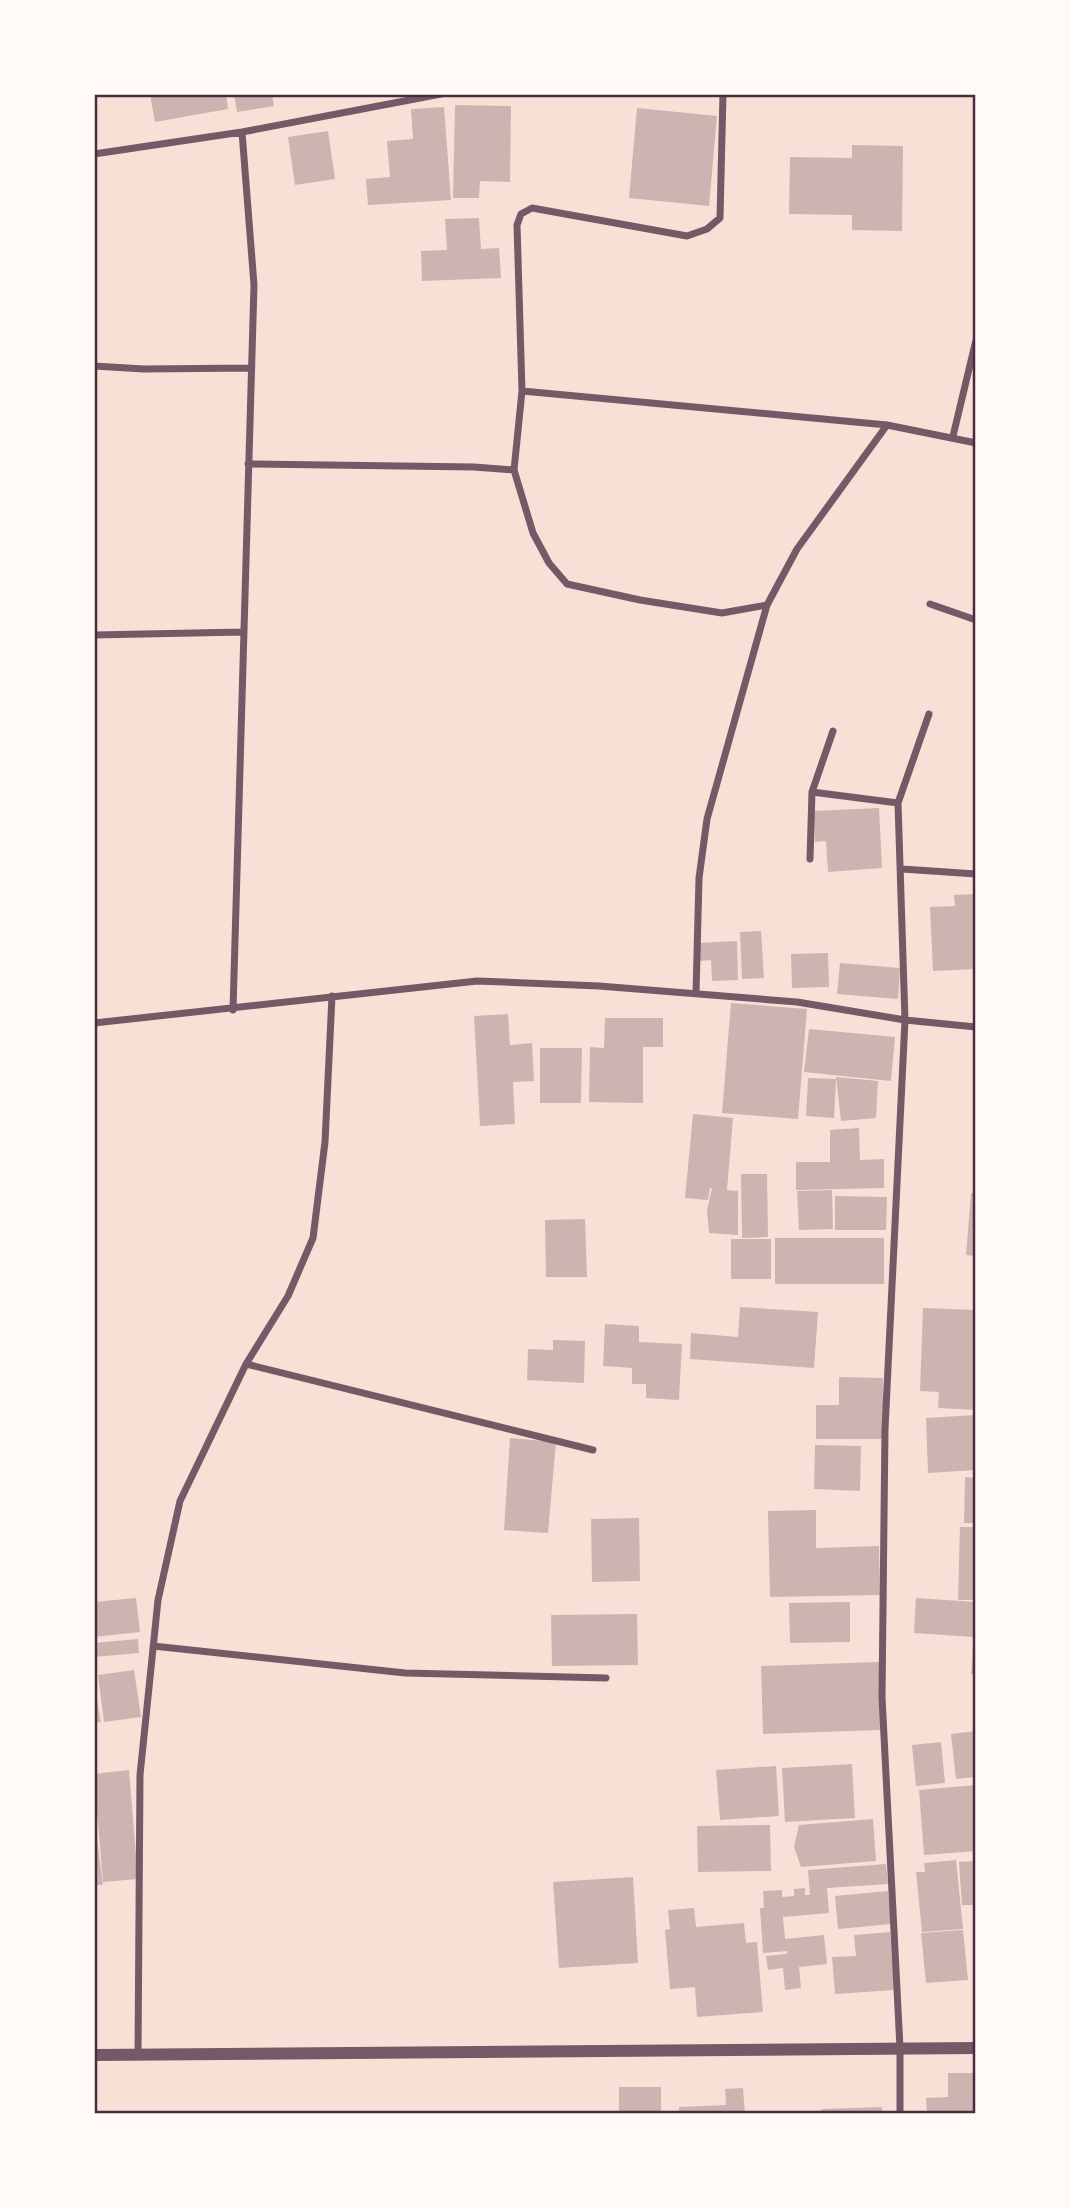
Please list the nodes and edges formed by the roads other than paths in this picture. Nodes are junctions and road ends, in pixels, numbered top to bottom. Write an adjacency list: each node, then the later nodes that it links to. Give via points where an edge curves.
1 (441, 94): 3 (street)
2 (723, 94): 8 (street, via 720,218 707,229 687,236 532,208 522,214 517,225)
3 (242, 132): 4 (street); 7 (street, via 254,285)
4 (94, 154)
5 (975, 340): 10 (street)
6 (94, 366): 7 (street)
7 (251, 368): 12 (street)
8 (522, 391): 9 (street); 13 (street)
9 (887, 425): 10 (street); 15 (street, via 797,549)
10 (953, 436): 11 (street)
11 (975, 443)
12 (248, 464): 13 (street); 17 (street)
13 (514, 470): 15 (street, via 533,533 567,584 722,613)
14 (930, 604): 16 (street)
15 (767, 605): 26 (street, via 707,819 699,878)
16 (975, 620)
17 (243, 632): 18 (street); 28 (street)
18 (94, 635)
19 (929, 714): 22 (street)
20 (833, 731): 21 (street)
21 (812, 792): 22 (street); 23 (street)
22 (898, 803): 24 (street)
23 (810, 859)
24 (902, 869): 25 (street); 29 (street)
25 (975, 874)
26 (696, 993): 27 (street, via 477,981); 29 (street, via 797,1002)
27 (332, 996): 28 (street); 32 (street, via 325,1142 313,1238 288,1296)
28 (233, 1010): 30 (street)
29 (905, 1020): 31 (street); 37 (street, via 885,1429 882,1697)
30 (94, 1023)
31 (975, 1027)
32 (246, 1364): 33 (street); 34 (street, via 180,1501 158,1600)
33 (593, 1450)
34 (153, 1646): 35 (street, via 405,1673); 39 (street, via 140,1775)
35 (606, 1678)
36 (975, 2048): 37 (street)
37 (900, 2049): 39 (street); 40 (street)
38 (94, 2055): 39 (street)
39 (138, 2055)
40 (900, 2113)

